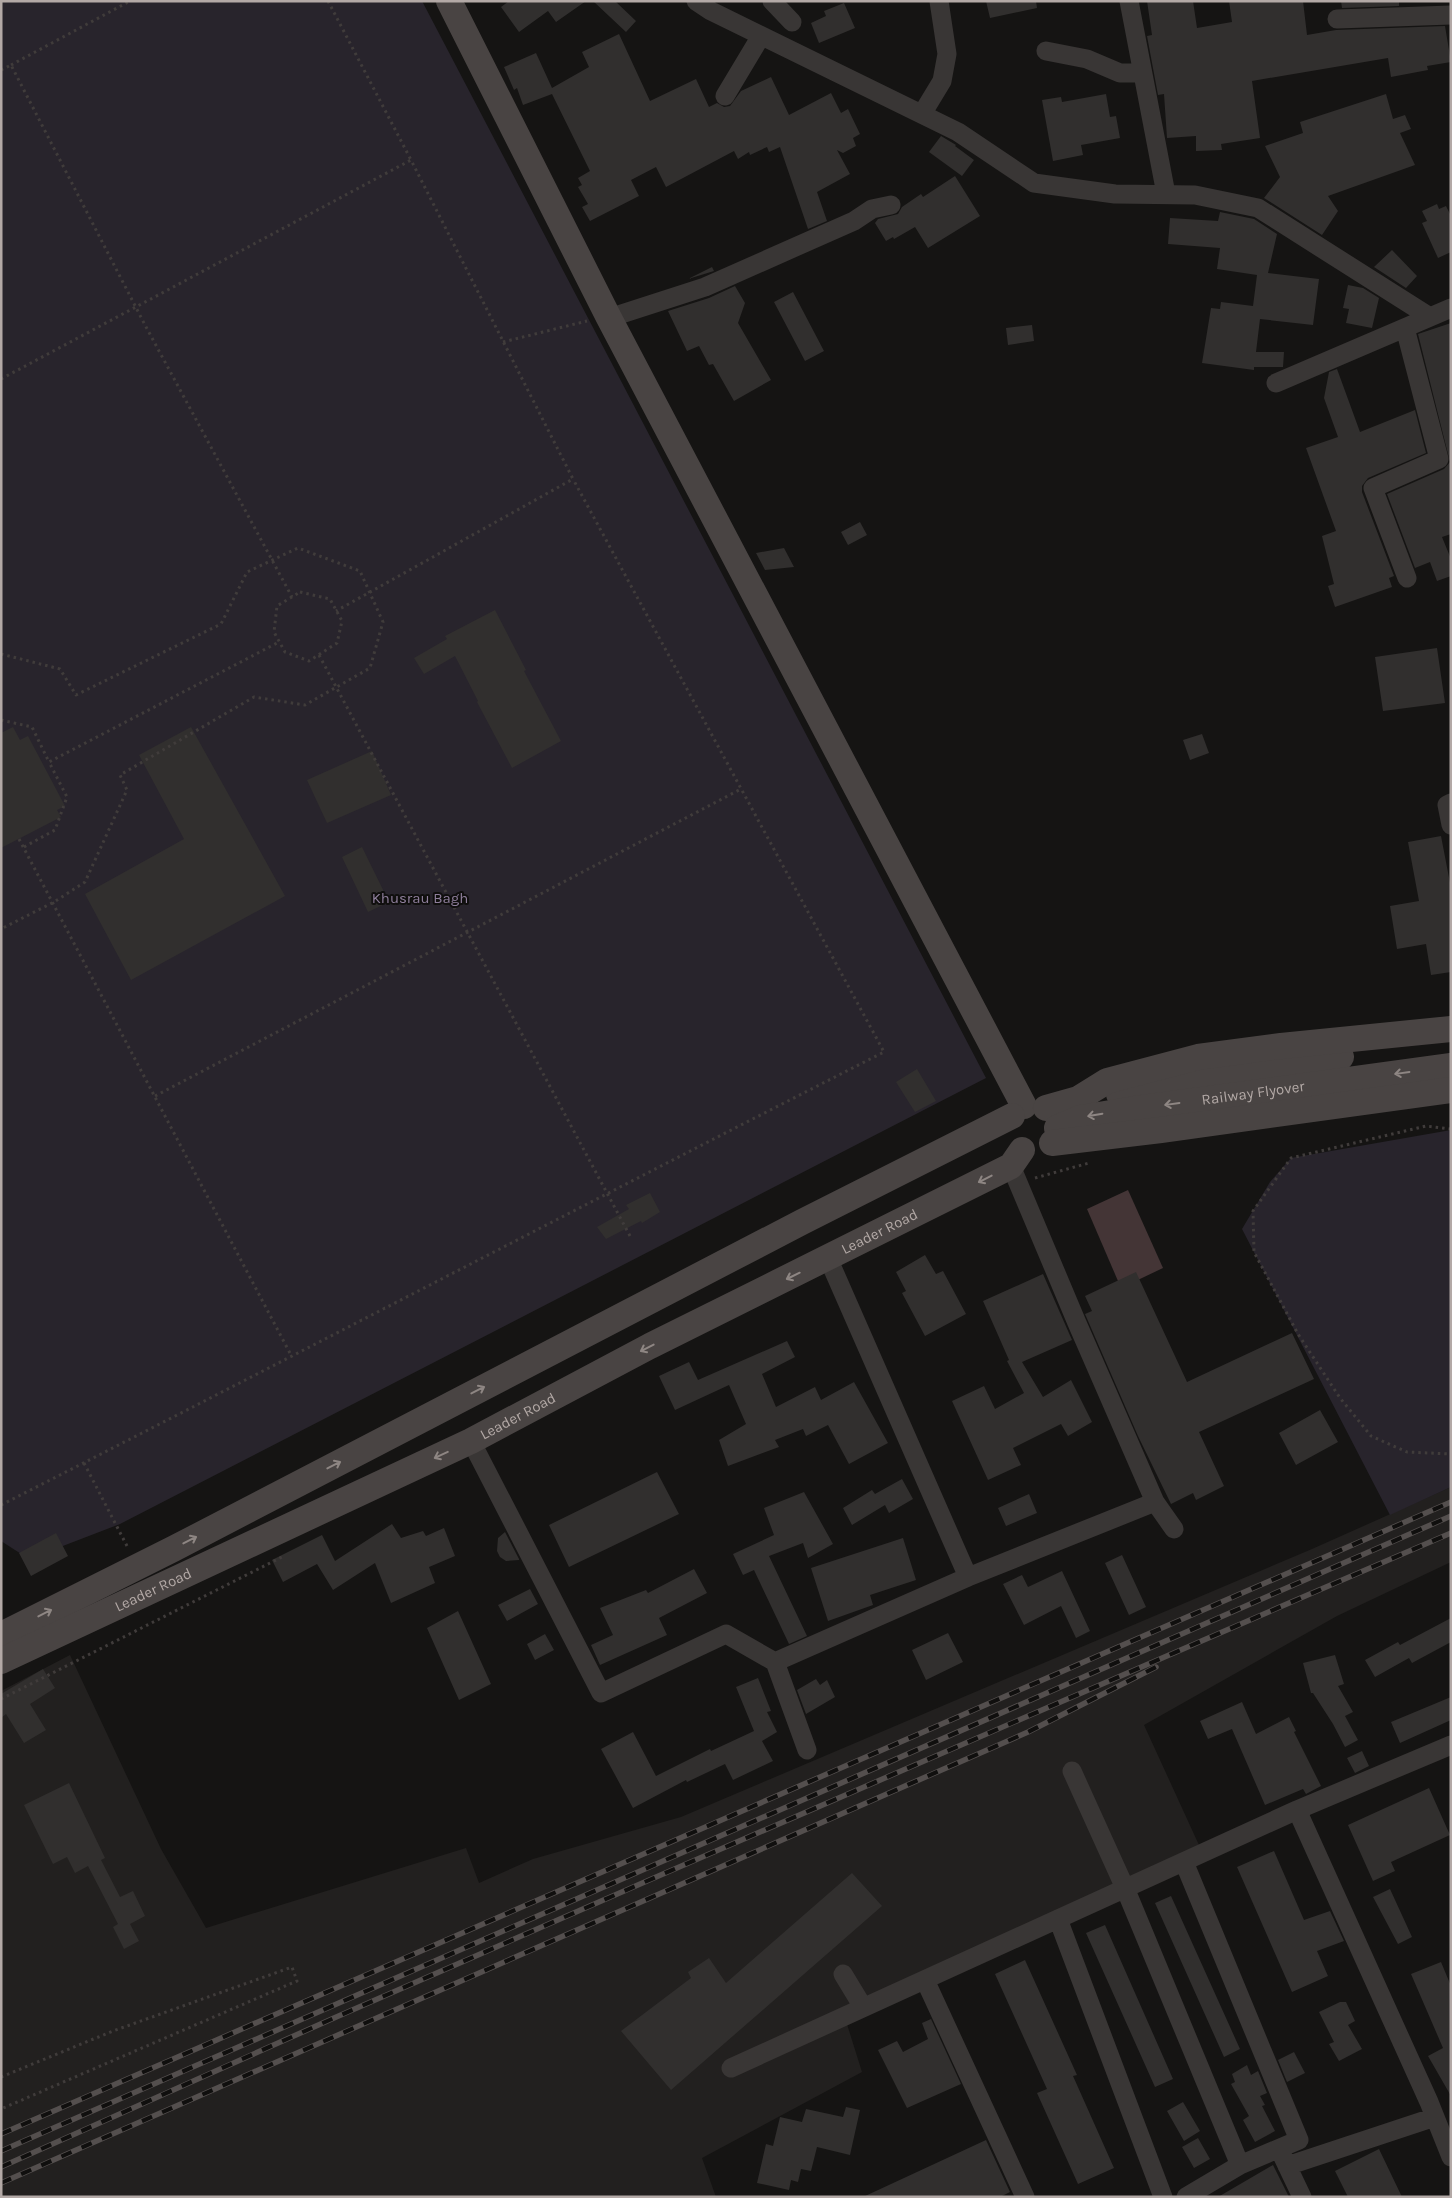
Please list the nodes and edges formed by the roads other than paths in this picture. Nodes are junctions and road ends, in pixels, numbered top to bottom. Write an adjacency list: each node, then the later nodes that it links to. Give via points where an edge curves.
1 (449, 1): 18 (main road)
2 (696, 1): 9 (street)
3 (772, 1): 8 (street)
4 (939, 1): 13 (street, via 947,54 942,81)
5 (1129, 1): 11 (street)
6 (1451, 15): 7 (street)
7 (1336, 19)
8 (792, 22)
9 (761, 36): 12 (street); 13 (street)
10 (1046, 51): 11 (street, via 1087,59 1120,73)
11 (1143, 73): 14 (street)
12 (725, 96)
13 (922, 114): 14 (street, via 958,132 1034,183 1116,194)
14 (1166, 194): 17 (street, via 1195,195 1258,208)
15 (891, 205): 18 (street, via 872,209 854,221 706,287)
16 (1451, 308): 17 (street)
17 (1430, 317): 19 (street)
18 (609, 318): 28 (main road)
19 (1405, 328): 20 (street); 21 (street, via 1439,458 1373,488)
20 (1276, 383)
21 (1407, 578)
22 (1451, 1029): 26 (main road, via 1198,1057 1107,1081)
23 (1451, 1045): 27 (main road, Railway Flyover, via 1262,1068)
24 (1451, 1066): 27 (main road, Railway Flyover, one-way to 27)
25 (1451, 1090): 28 (main road, via 1160,1130)
26 (1078, 1099): 27 (main road, Railway Flyover); 28 (main road)
27 (1134, 1100): 28 (main road, Railway Flyover, one-way to 28, via 1080,1118)
28 (1038, 1120): 29 (main road, Leader Road, via 1038,1152); 29 (main road, via 1009,1123); 35 (main road, Leader Road, one-way to 28, via 802,1222)
29 (1017, 1158): 30 (main road, Leader Road, one-way to 30); 32 (street, via 1077,1323)
30 (828, 1258): 31 (main road, Leader Road, one-way to 31, via 650,1346); 34 (street)
31 (471, 1441): 36 (main road, Leader Road, one-way to 36); 37 (street, via 602,1693 726,1634)
32 (1155, 1502): 33 (street); 34 (street)
33 (1174, 1529)
34 (968, 1577): 37 (street)
35 (1, 1634)
36 (1, 1661)
37 (775, 1662): 39 (street)
38 (1451, 1745): 41 (street)
39 (807, 1750)
40 (1072, 1771): 43 (street)
41 (1297, 1810): 42 (street); 49 (street)
42 (1184, 1862): 43 (street); 50 (street, via 1299,2140)
43 (1125, 1888): 44 (street); 52 (street)
44 (1058, 1919): 46 (street); 55 (street)
45 (843, 1974): 47 (street)
46 (925, 1980): 47 (street); 54 (street)
47 (863, 2007): 48 (street)
48 (730, 2068)
49 (1435, 2117): 51 (street); 53 (street)
50 (1279, 2149): 52 (street); 53 (street)
51 (1451, 2157)
52 (1240, 2165): 56 (street)
53 (1287, 2166): 57 (street)
54 (1024, 2197)
55 (1163, 2197)
56 (1186, 2197)
57 (1302, 2197)

